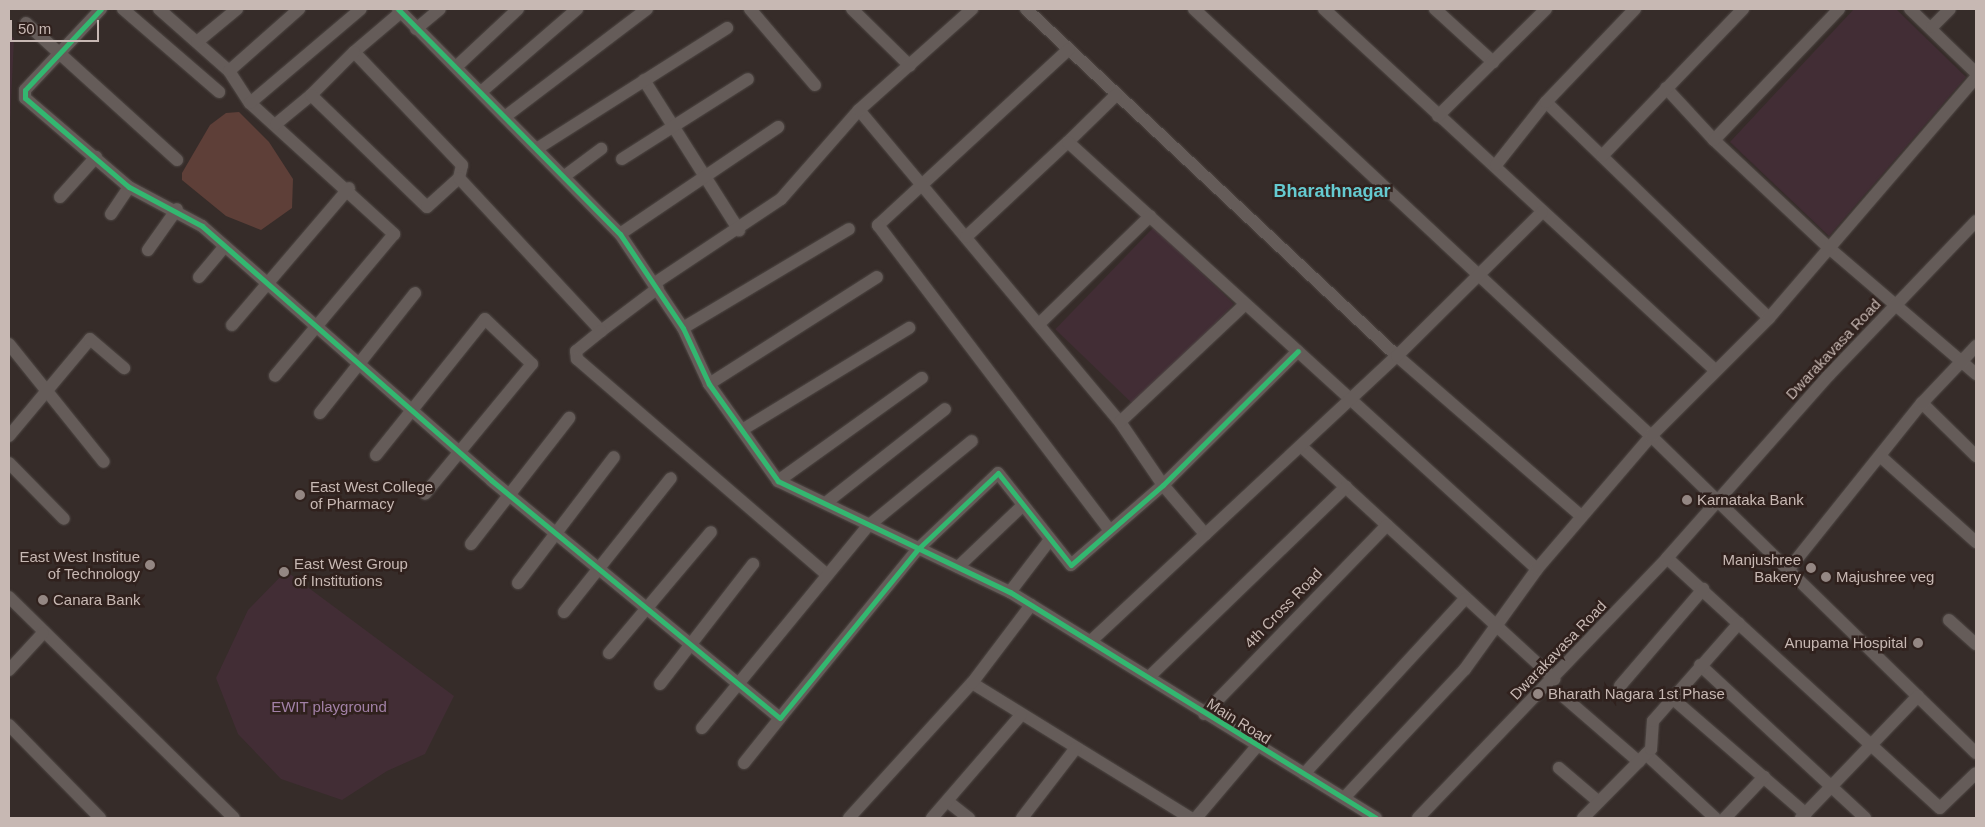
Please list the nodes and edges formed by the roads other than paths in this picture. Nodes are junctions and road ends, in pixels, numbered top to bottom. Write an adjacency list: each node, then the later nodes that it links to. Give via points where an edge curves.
1 (100, 9): 31 (street)
2 (123, 9): 43 (street)
3 (237, 9): 29 (street)
4 (299, 9): 36 (street)
5 (361, 9): 48 (street)
6 (440, 9): 28 (street)
7 (518, 9): 35 (street)
8 (577, 9): 44 (street)
9 (647, 9): 50 (street)
10 (750, 9): 41 (street)
11 (972, 9): 34 (street)
12 (1026, 9): 30 (street)
13 (1194, 9): 83 (street)
14 (1324, 9): 51 (street)
15 (1435, 9): 33 (street)
16 (1546, 9): 33 (street)
17 (1635, 9): 47 (street)
18 (1743, 9): 42 (street)
19 (1839, 9): 55 (street)
20 (1910, 9): 26 (street)
21 (1950, 9): 26 (street)
22 (855, 10): 34 (street)
23 (167, 11): 29 (street)
24 (400, 11): 28 (street); 32 (street)
25 (26, 23): 31 (street)
26 (1932, 27): 37 (street)
27 (727, 28): 40 (street)
28 (416, 29): 35 (street)
29 (197, 42): 36 (street)
30 (1069, 49): 46 (street); 68 (street)
31 (58, 52): 60 (street, via 25,90 25,98); 62 (street)
32 (354, 52): 45 (street); 66 (street, via 462,165)
33 (1493, 62): 51 (street)
34 (910, 66): 49 (street)
35 (456, 67): 44 (street)
36 (230, 71): 48 (street)
37 (1976, 73)
38 (1976, 78): 81 (street)
39 (748, 79): 54 (street)
40 (644, 80): 54 (street); 57 (street)
41 (815, 84)
42 (1666, 88): 55 (street); 59 (street)
43 (219, 92)
44 (481, 92): 50 (street)
45 (311, 95): 52 (street); 66 (street, via 428,207)
46 (1116, 95): 56 (street); 101 (street)
47 (1546, 102): 59 (street); 63 (street)
48 (250, 103): 52 (street)
49 (860, 110): 68 (street); 77 (street, via 792,189)
50 (506, 116): 57 (street)
51 (1438, 116): 63 (street)
52 (276, 124): 69 (street)
53 (778, 126): 65 (street)
54 (675, 128): 61 (street); 65 (street)
55 (1714, 140): 81 (street)
56 (1068, 142): 74 (street); 79 (street)
57 (538, 148): 64 (street)
58 (601, 150): 64 (street)
59 (1602, 156): 91 (street)
60 (96, 158): 67 (street); 70 (street)
61 (622, 159)
62 (177, 160)
63 (1496, 165): 72 (street)
64 (566, 176): 78 (street)
65 (705, 177): 77 (street); 78 (street)
66 (459, 178): 97 (street)
67 (129, 187): 71 (street); 73 (street)
68 (921, 187): 79 (street); 143 (street, via 878,225)
69 (348, 188): 86 (street); 94 (street, via 394,234)
70 (60, 197)
71 (177, 209): 80 (street); 82 (street)
72 (1542, 212): 83 (street); 105 (street)
73 (111, 214)
74 (1150, 216): 89 (street); 92 (street)
75 (1976, 221): 90 (street, Dwarakavasa Road)
76 (849, 229): 95 (street)
77 (739, 230): 87 (street)
78 (620, 234): 87 (street)
79 (966, 237): 92 (street)
80 (225, 246): 84 (street); 86 (street)
81 (1828, 248): 90 (street); 91 (street)
82 (148, 250)
83 (1480, 276): 101 (street); 120 (street)
84 (199, 277)
85 (877, 277): 109 (street)
86 (267, 283): 93 (street); 94 (street)
87 (656, 286): 95 (street); 97 (street)
88 (415, 293): 103 (street)
89 (1245, 304): 100 (street); 117 (street)
90 (1896, 304): 102 (street); 137 (street, Dwarakavasa Road)
91 (1769, 318): 105 (street)
92 (1039, 324): 117 (street)
93 (232, 325)
94 (315, 325): 103 (street); 107 (street)
95 (683, 328): 109 (street)
96 (909, 328): 118 (street)
97 (601, 331): 157 (street, via 576,351 578,359)
98 (9, 344): 110 (street)
99 (1976, 346): 102 (street)
100 (1298, 351): 111 (street); 132 (street)
101 (1397, 356): 111 (street); 139 (street)
102 (1960, 359): 106 (street); 112 (street)
103 (359, 364): 113 (street); 115 (street)
104 (124, 368): 110 (street, via 90,339)
105 (1715, 370): 120 (street)
106 (1976, 374)
107 (275, 376)
108 (922, 378): 131 (street)
109 (709, 384): 118 (street)
110 (48, 389): 119 (street); 128 (street)
111 (1352, 398): 122 (street); 155 (street)
112 (1922, 402): 125 (street); 126 (street)
113 (411, 409): 123 (street); 123 (street, via 485,319 532,364); 124 (street)
114 (945, 409): 136 (street)
115 (320, 413)
116 (569, 418): 135 (street)
117 (1120, 422): 132 (street)
118 (742, 430): 131 (street)
119 (9, 436)
120 (1651, 436): 137 (street); 139 (street)
121 (972, 441): 142 (street)
122 (1302, 446): 133 (street); 146 (street)
123 (460, 452): 134 (street); 135 (street)
124 (376, 455)
125 (1880, 456): 148 (street); 156 (street)
126 (1976, 456)
127 (614, 457): 145 (street)
128 (104, 462)
129 (9, 463): 140 (street)
130 (671, 478): 154 (street)
131 (778, 481): 136 (street, Main Road)
132 (1163, 485): 143 (street); 146 (street)
133 (1346, 487): 141 (street); 176 (street)
134 (425, 494)
135 (510, 496): 145 (street); 149 (street)
136 (827, 502): 142 (street, Main Road)
137 (1718, 502): 151 (street, Dwarakavasa Road); 156 (street)
138 (1022, 506): 147 (street); 150 (street, via 998,473); 153 (street)
139 (1581, 516): 155 (street)
140 (64, 519)
141 (1386, 525): 162 (street); 185 (street, 4th Cross Road)
142 (868, 526): 150 (street, Main Road); 157 (street)
143 (1109, 529): 147 (street, via 1072,565)
144 (711, 532): 164 (street)
145 (556, 533): 154 (street); 158 (street)
146 (1205, 534): 170 (street)
147 (1049, 541): 160 (street)
148 (1976, 542)
149 (471, 544)
150 (918, 549): 153 (street, Main Road); 187 (street)
151 (1667, 558): 159 (street); 177 (street, Dwarakavasa Road)
152 (753, 564): 172 (street)
153 (958, 567): 160 (street, Main Road)
154 (600, 569): 164 (street); 165 (street)
155 (1537, 569): 168 (street)
156 (1788, 570): 182 (street)
157 (827, 575): 178 (street)
158 (518, 583)
159 (1703, 589): 167 (street); 181 (street)
160 (1010, 592): 163 (street, Main Road)
161 (9, 597): 169 (street)
162 (1465, 599): 168 (street); 198 (street)
163 (1031, 605): 170 (street, Main Road); 179 (street)
164 (648, 609): 172 (street); 173 (street)
165 (564, 612)
166 (1949, 620): 171 (street)
167 (1739, 623): 174 (street); 191 (street)
168 (1494, 626): 177 (street); 201 (street, via 1465,669)
169 (43, 633): 175 (street); 206 (street)
170 (1091, 641): 176 (street, Main Road)
171 (1976, 644)
172 (691, 645): 178 (street); 180 (street)
173 (609, 653)
174 (1700, 665): 184 (street); 200 (street)
175 (9, 670)
176 (1149, 677): 185 (street, Main Road)
177 (1554, 679): 214 (street, Dwarakavasa Road)
178 (737, 683): 187 (street); 189 (street)
179 (972, 683): 186 (street); 207 (street)
180 (660, 684)
181 (1620, 686)
182 (1918, 696): 191 (street); 193 (street)
183 (1564, 697): 194 (street)
184 (1672, 698): 194 (street, via 1653,721 1651,749); 199 (street)
185 (1204, 714): 190 (street, Main Road)
186 (1021, 715): 192 (street); 202 (street)
187 (780, 718): 195 (street)
188 (9, 725): 205 (street)
189 (702, 728)
190 (1257, 746): 198 (street, Main Road); 212 (street)
191 (1874, 747): 197 (street, via 1940,808); 200 (street)
192 (1076, 748): 210 (street); 211 (street)
193 (1976, 753)
194 (1642, 758): 203 (street); 216 (street)
195 (744, 763)
196 (1559, 768): 203 (street)
197 (1976, 773)
198 (1304, 774): 201 (street, Main Road)
199 (1764, 777): 204 (street); 217 (street)
200 (1833, 787): 204 (street); 218 (street)
201 (1344, 798): 213 (street, Main Road)
202 (947, 801): 208 (street); 209 (street)
203 (1599, 802): 215 (street)
204 (1803, 816)
205 (100, 818)
206 (234, 818)
207 (849, 818)
208 (932, 818)
209 (969, 818)
210 (1022, 818)
211 (1191, 818)
212 (1196, 818)
213 (1376, 818)
214 (1418, 818)
215 (1583, 818)
216 (1715, 818)
217 (1725, 818)
218 (1865, 818)

